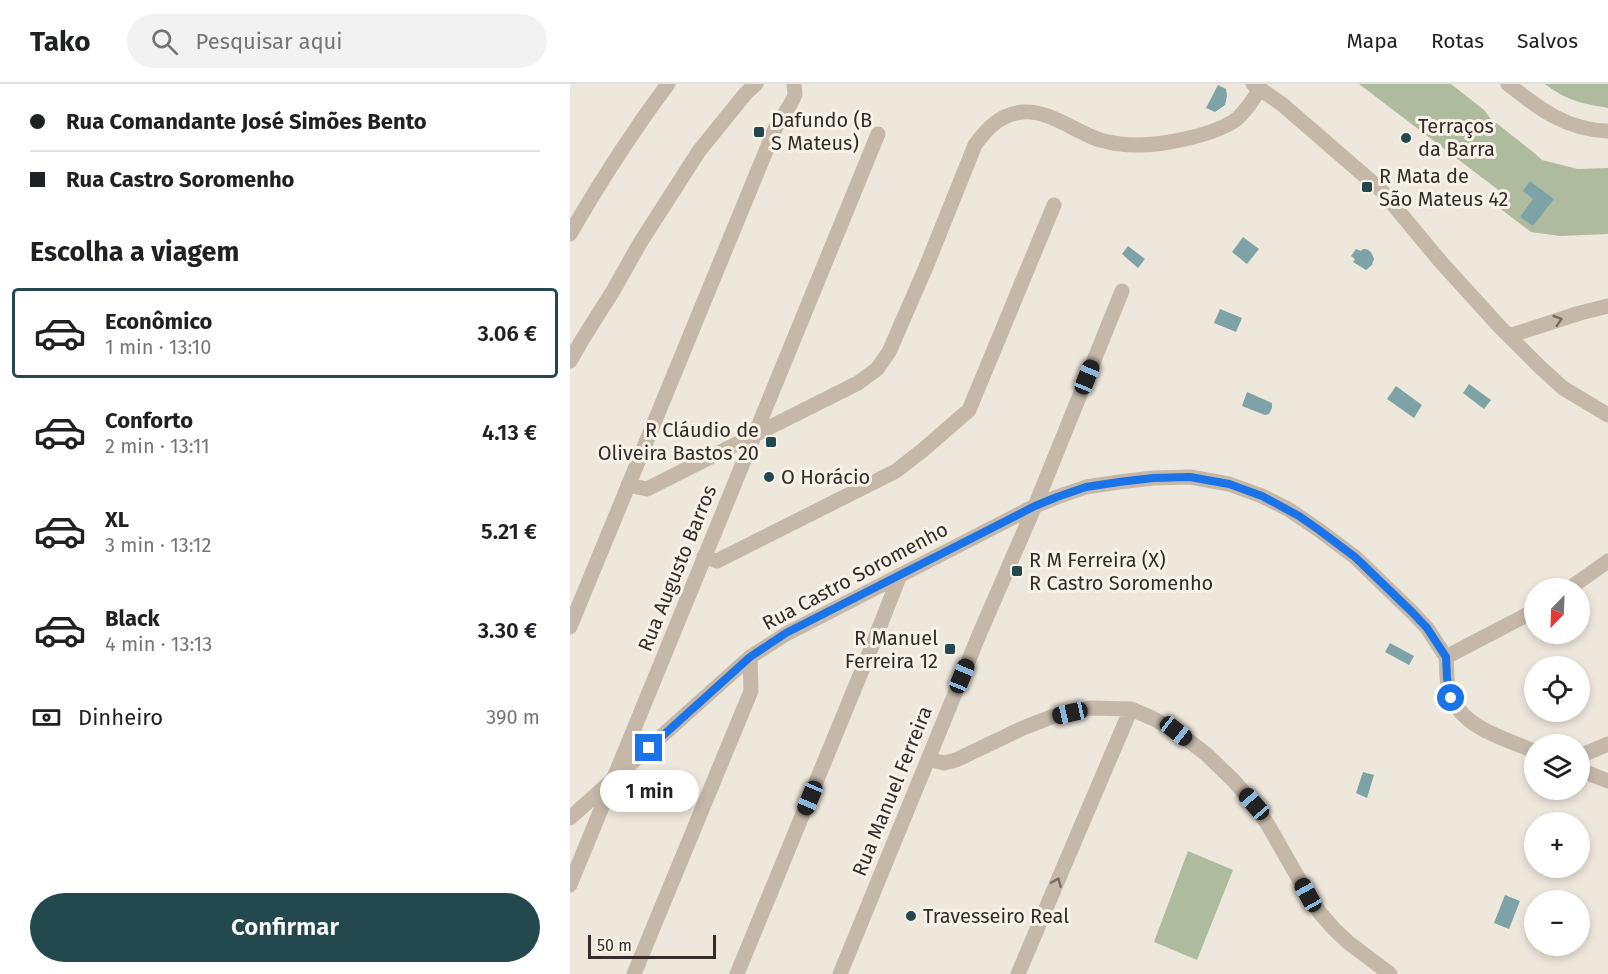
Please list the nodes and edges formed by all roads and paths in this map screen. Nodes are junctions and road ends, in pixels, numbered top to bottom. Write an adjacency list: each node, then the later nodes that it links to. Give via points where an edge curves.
1 (668, 84): 9 (street, via 641,119)
2 (756, 84): 13 (street, via 699,151)
3 (794, 84): 16 (street, via 793,100 775,129)
4 (1508, 84): 6 (street, via 1568,124)
5 (1256, 86): 12 (street, via 1381,190); 15 (street, via 1252,102 1223,127 1157,144 1134,146 1098,139 1036,113 1022,112 996,121 975,145 882,363 858,384)
6 (1608, 131)
7 (878, 134): 15 (street, Rua Augusto Barros)
8 (1054, 205): 18 (street, via 969,410 896,471 717,561)
9 (570, 234)
10 (1122, 291): 17 (street, Rua Manuel Ferreira)
11 (1608, 306): 12 (street, one-way to 11)
12 (1509, 336): 14 (street, via 1563,388)
13 (570, 361)
14 (1608, 415)
15 (752, 436): 16 (street, via 648,489); 18 (street, Rua Augusto Barros)
16 (628, 485): 23 (street)
17 (1035, 506): 20 (street, Rua Castro Soromenho); 25 (street, Rua Castro Soromenho, via 1086,487 1153,478 1190,477 1251,492 1288,509 1355,557 1427,628); 30 (street, Rua Manuel Ferreira)
18 (704, 556): 32 (street, Rua Augusto Barros)
19 (1608, 561): 21 (street)
20 (900, 575): 24 (street, Rua Castro Soromenho, via 786,633); 37 (street)
21 (1584, 578)
22 (1524, 616): 25 (street)
23 (570, 627)
24 (750, 657): 32 (street, Rua Castro Soromenho); 36 (street, via 751,691)
25 (1446, 657): 28 (street, via 1451,698 1459,710 1473,723)
26 (1131, 710): 30 (street, via 1090,708 1051,717 956,760 944,763); 39 (street, one-way to 26); 40 (street, via 1176,731 1233,780 1268,825 1320,913 1349,943)
27 (1608, 744): 29 (street)
28 (1524, 747)
29 (1590, 752)
30 (928, 759): 38 (street, Rua Manuel Ferreira)
31 (1590, 774): 33 (street)
32 (613, 780): 34 (street, Rua Castro Soromenho); 35 (street, Rua Augusto Barros)
33 (1608, 781)
34 (570, 818)
35 (570, 885)
36 (634, 974)
37 (737, 974)
38 (840, 974)
39 (1018, 974)
40 (1390, 974)

